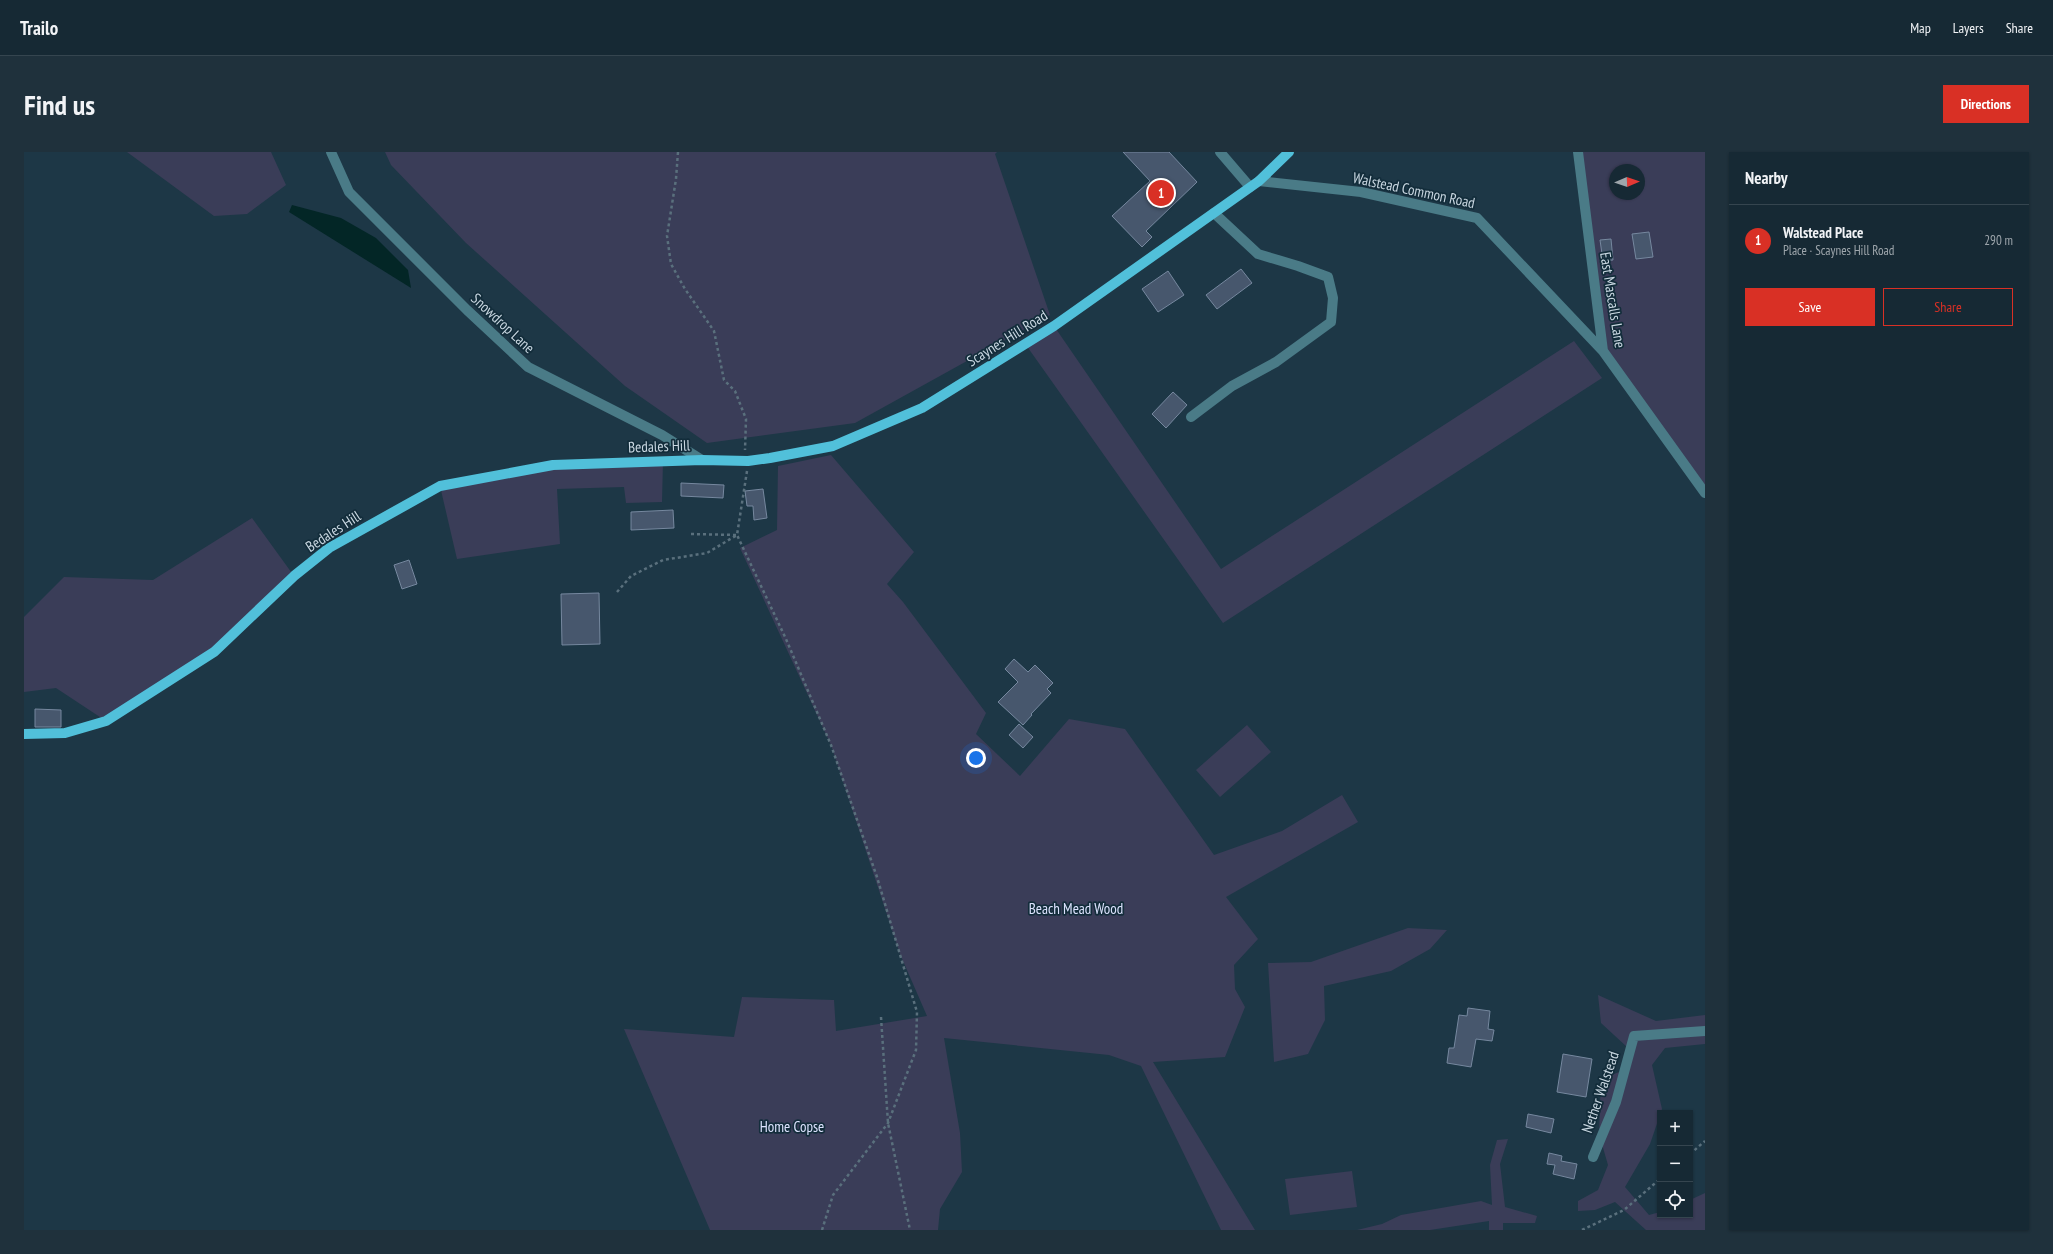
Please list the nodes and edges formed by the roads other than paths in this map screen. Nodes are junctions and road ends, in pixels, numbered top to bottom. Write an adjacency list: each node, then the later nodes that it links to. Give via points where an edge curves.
1 (331, 152): 10 (street, Snowdrop Lane, via 349,192 528,367 662,435)
2 (1220, 152): 6 (street)
3 (1289, 152): 5 (main road, Scaynes Hill Road)
4 (1578, 152): 8 (street, East Mascalls Lane)
5 (1259, 181): 6 (main road, Scaynes Hill Road); 8 (street, Walstead Common Road, via 1361,192 1477,218)
6 (1250, 188): 7 (main road, Scaynes Hill Road)
7 (1214, 213): 9 (street, via 1258,254 1328,277 1334,298 1331,322 1276,362 1232,386); 10 (main road, Scaynes Hill Road, via 1054,326 922,408 833,446 746,461)
8 (1602, 351): 11 (street, East Mascalls Lane)
9 (1191, 416)
10 (702, 460): 12 (main road, Bedales Hill, via 553,465 440,486 328,548 294,576 214,652 106,721 65,733)
11 (1705, 493)
12 (24, 734)
13 (1705, 1031): 14 (street, Nether Walstead, via 1634,1036 1616,1102)
14 (1593, 1158)

